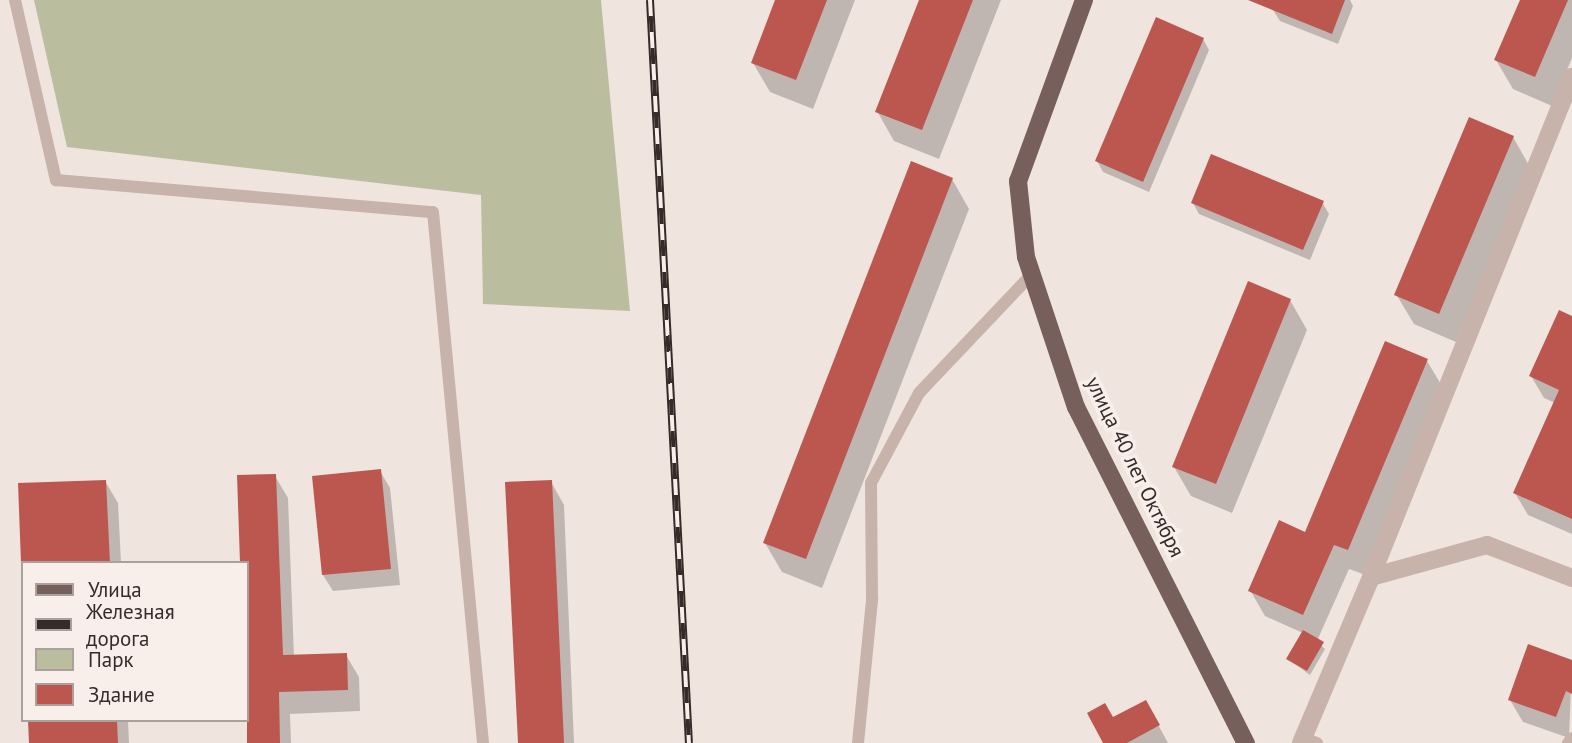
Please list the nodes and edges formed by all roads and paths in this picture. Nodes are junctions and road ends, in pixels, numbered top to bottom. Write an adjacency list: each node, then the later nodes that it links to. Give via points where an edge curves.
1 (15, 0): 9 (lane, via 56,180 433,212)
2 (1084, 0): 4 (main road, улица 40 лет Октября, via 1018,181)
3 (1572, 77): 5 (street)
4 (1031, 274): 10 (lane, via 919,393 871,483 872,598); 11 (main road, улица 40 лет Октября, via 1076,407)
5 (1371, 577): 6 (street, via 1487,545); 8 (street)
6 (1572, 578)
7 (1572, 738): 12 (lane)
8 (1307, 741)
9 (483, 743)
10 (858, 743)
11 (1246, 743)
12 (1568, 743)

